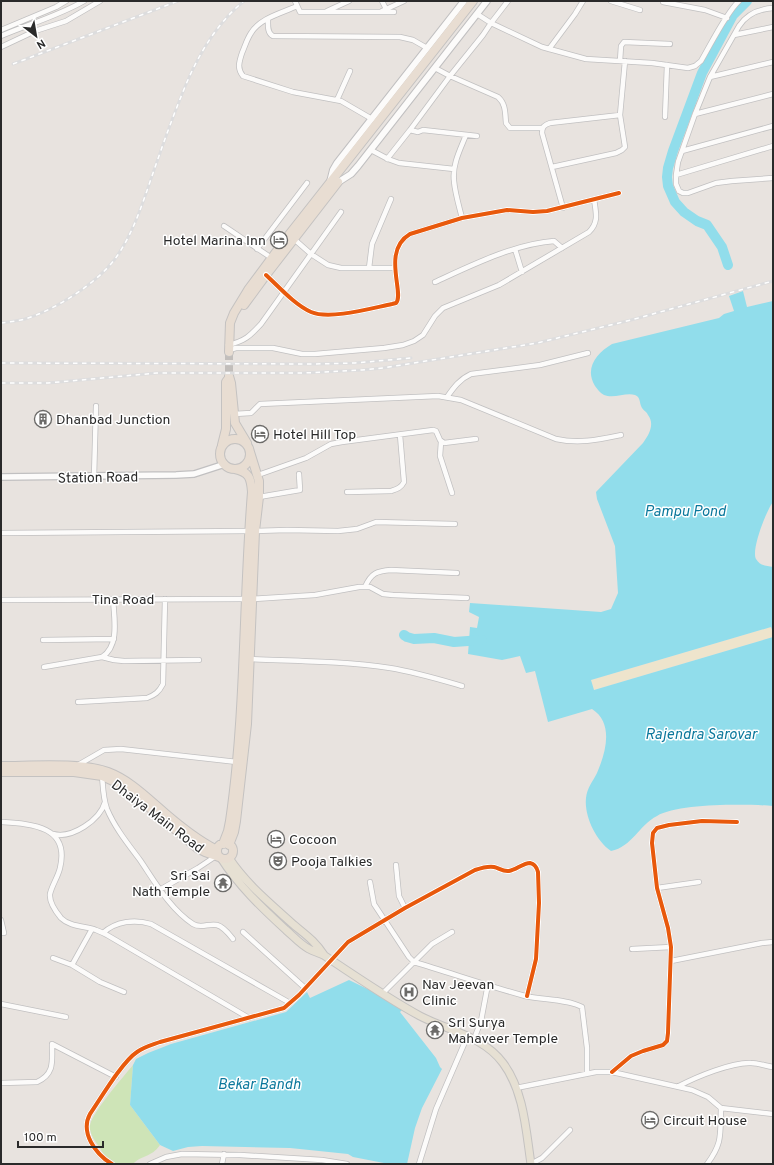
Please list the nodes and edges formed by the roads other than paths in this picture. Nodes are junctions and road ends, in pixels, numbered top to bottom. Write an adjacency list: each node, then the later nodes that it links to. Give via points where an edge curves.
1 (66, 1): 29 (street)
2 (84, 1): 31 (street)
3 (100, 1): 33 (street, via 66,21 35,31)
4 (295, 1): 17 (street)
5 (349, 1): 21 (street)
6 (382, 1): 19 (street)
7 (404, 1): 19 (street)
8 (464, 1): 34 (main road)
9 (473, 1): 58 (highway)
10 (480, 1): 58 (highway)
11 (487, 1): 24 (main road)
12 (508, 1): 27 (street)
13 (583, 1): 35 (street)
14 (611, 1): 20 (street)
15 (739, 1): 25 (street)
16 (663, 2): 25 (street, via 705,10)
17 (297, 6): 21 (street, via 300,12); 26 (street)
18 (773, 8): 30 (street, via 753,12 743,20)
19 (386, 9): 22 (street)
20 (640, 10)
21 (325, 12): 22 (street)
22 (379, 12): 23 (street)
23 (394, 12)
24 (477, 14): 27 (street); 39 (main road)
25 (726, 18): 38 (street, via 701,61 695,66 688,68)
26 (268, 19): 34 (street, via 270,35 273,36 400,37 413,40); 44 (street, via 257,25 247,39 239,61 240,72 244,76 293,92)
27 (491, 23): 35 (street); 41 (street)
28 (773, 27): 30 (street)
29 (1, 30)
30 (734, 35): 42 (street)
31 (1, 36)
32 (670, 44): 36 (street, via 624,42 621,46)
33 (1, 47)
34 (427, 48): 48 (main road)
35 (549, 49): 36 (street, via 586,59)
36 (622, 61): 38 (street); 46 (street)
37 (773, 62): 42 (street)
38 (666, 65): 47 (street)
39 (435, 68): 41 (street); 55 (main road)
40 (350, 71): 44 (street)
41 (450, 76): 50 (street, via 498,96 503,101 506,123 510,128); 51 (street)
42 (710, 77): 45 (street)
43 (773, 94): 45 (street)
44 (336, 100): 48 (street)
45 (695, 114): 56 (street)
46 (620, 115): 50 (street, via 550,123); 59 (street, via 625,144 622,150)
47 (665, 117)
48 (372, 119): 64 (main road, via 337,163 333,170)
49 (773, 126): 56 (street)
50 (542, 128): 59 (street)
51 (410, 130): 52 (street); 57 (street)
52 (466, 135): 53 (street); 60 (street)
53 (477, 136)
54 (773, 146): 61 (street)
55 (371, 150): 57 (street); 64 (main road, via 351,174)
56 (682, 151): 61 (street)
57 (387, 159): 60 (street, via 415,166)
58 (350, 162): 64 (highway)
59 (552, 167): 68 (street)
60 (454, 169): 70 (street)
61 (676, 175): 62 (street, via 676,184 683,193 716,183)
62 (773, 178)
63 (307, 183): 74 (street)
64 (331, 186): 72 (highway); 77 (highway)
65 (618, 193): 67 (street)
66 (391, 199): 78 (street, via 372,244)
67 (594, 199): 68 (street); 73 (street, via 594,226 589,232)
68 (563, 208): 70 (street, via 547,212 507,210)
69 (341, 212): 76 (street)
70 (462, 218): 79 (street, via 404,237)
71 (224, 226): 74 (street)
72 (294, 239): 76 (street); 77 (highway)
73 (562, 248): 75 (street, via 554,241); 80 (street)
74 (258, 249): 77 (street)
75 (515, 249): 80 (street); 82 (street)
76 (311, 254): 78 (street, via 328,265 341,268); 83 (street)
77 (274, 260): 81 (highway); 84 (highway, via 248,290)
78 (369, 268): 79 (street)
79 (394, 268): 83 (street, via 399,298 392,304 321,315 310,312)
80 (522, 272): 85 (street, via 488,290 443,308 423,335 403,345 315,354 273,348)
81 (266, 275): 83 (street); 84 (highway)
82 (435, 282)
83 (285, 292): 85 (street, via 251,335)
84 (230, 323): 85 (highway)
85 (229, 349)
86 (588, 353): 87 (street, via 540,365 471,374 460,381)
87 (447, 397): 89 (street, via 417,396 260,404 251,413); 91 (street, via 461,400 562,440 581,442)
88 (96, 406): 101 (street)
89 (234, 414): 94 (highway, via 235,423); 95 (highway, via 229,377 226,382 226,433)
90 (400, 435): 93 (street, via 433,430); 99 (street, via 331,444 306,458); 102 (street, via 404,482 402,486 391,491)
91 (620, 435)
92 (476, 439): 93 (street)
93 (441, 442): 103 (street, via 440,456)
94 (249, 449): 95 (highway, via 242,440 234,439 224,444); 97 (highway, via 248,462); 99 (highway)
95 (220, 450): 96 (highway)
96 (224, 464): 97 (highway); 101 (street, Station Road, via 194,474)
97 (235, 469): 106 (highway, via 246,473 251,484)
98 (299, 474): 104 (street, via 300,490)
99 (258, 475): 104 (highway)
100 (1, 477): 101 (street, Station Road)
101 (94, 477)
102 (347, 492)
103 (452, 493)
104 (259, 497): 106 (highway)
105 (455, 524): 106 (street, via 376,522 357,529 338,531)
106 (252, 531): 107 (street); 114 (highway)
107 (1, 533)
108 (457, 573): 109 (street, via 382,570 369,578)
109 (365, 587): 110 (street, via 383,594); 114 (street, Tina Road, via 315,595)
110 (467, 598)
111 (113, 599): 112 (street, Tina Road); 113 (street, Tina Road); 115 (street)
112 (165, 599): 114 (street, Tina Road); 120 (street)
113 (1, 600)
114 (249, 600): 118 (highway); 124 (highway)
115 (114, 639): 116 (street); 117 (street, via 111,648)
116 (43, 640)
117 (102, 657): 120 (street, via 124,661); 121 (street)
118 (250, 659): 122 (street, via 320,661 390,668); 133 (highway, via 247,718 236,820 234,832)
119 (199, 660): 120 (street)
120 (164, 661): 123 (street, via 163,684 154,696)
121 (44, 667)
122 (462, 686)
123 (78, 702)
124 (237, 762): 126 (street, via 121,749 104,750); 133 (highway, via 229,826)
125 (1, 766): 126 (highway, Dhaiya Main Road)
126 (76, 766): 128 (highway, Dhaiya Main Road)
127 (1, 772): 128 (highway, Dhaiya Main Road)
128 (102, 773): 129 (street); 133 (highway, Dhaiya Main Road, via 124,780 197,840)
129 (105, 802): 132 (street, via 100,813 83,827 65,834); 138 (street, via 116,826)
130 (1, 822): 132 (street, via 35,825)
131 (737, 822): 137 (street, via 702,821 657,828 652,837)
132 (51, 833): 142 (street, via 60,843 62,854 59,872 50,894 53,906 66,922)
133 (222, 853): 138 (street); 152 (main road, Dhaiya Main Road, via 256,891 317,943)
134 (396, 865): 139 (street, via 398,896)
135 (370, 882): 141 (street, via 374,904)
136 (699, 882): 137 (street)
137 (657, 888): 149 (street)
138 (160, 889): 147 (street, via 173,906 193,924 216,925)
139 (405, 908): 141 (street); 160 (street, via 475,870 493,867 512,871 527,864 535,865 538,872 539,903 536,959)
140 (1, 920): 145 (street, via 4,933)
141 (384, 920): 152 (street, via 348,942); 154 (street)
142 (92, 929): 146 (street); 155 (street)
143 (243, 932): 157 (street)
144 (452, 932): 154 (street, via 432,944)
145 (1, 933)
146 (103, 933): 161 (street, via 124,923 152,924); 164 (street)
147 (233, 939)
148 (773, 942): 153 (street)
149 (671, 947): 150 (street); 153 (street)
150 (632, 949)
151 (53, 958): 155 (street)
152 (331, 961): 157 (street); 159 (main road, Dhaiya Main Road)
153 (671, 961): 167 (street, via 667,1041 663,1045 631,1056)
154 (414, 962): 156 (street); 159 (street)
155 (72, 965): 158 (street, via 100,982)
156 (488, 984): 160 (street); 165 (street, via 481,1022)
157 (305, 988): 161 (street)
158 (124, 992)
159 (382, 994): 165 (main road, Dhaiya Main Road, via 422,1016)
160 (527, 996): 168 (street, via 582,1007)
161 (290, 1003): 164 (street, via 280,1009)
162 (1, 1004): 163 (street)
163 (66, 1017)
164 (249, 1018): 169 (street, via 143,1048 130,1058)
165 (471, 1037): 172 (main road, Dhaiya Main Road, via 498,1056); 181 (street, via 437,1104)
166 (773, 1067): 171 (street, via 750,1063 726,1067 693,1078)
167 (612, 1072): 168 (street); 171 (street)
168 (587, 1074): 172 (street)
169 (116, 1077): 170 (street, via 52,1044 52,1068 42,1079 37,1082); 177 (street, via 86,1123 93,1146)
170 (1, 1083)
171 (679, 1086): 173 (street, via 708,1097)
172 (516, 1088): 182 (main road, Dhaiya Main Road)
173 (721, 1108): 174 (street); 183 (street, via 721,1136 716,1152)
174 (773, 1114)
175 (570, 1130): 182 (street, via 542,1158)
176 (224, 1154): 178 (street, via 182,1154); 179 (street); 180 (street)
177 (112, 1164)
178 (150, 1164)
179 (222, 1164)
180 (347, 1164)
181 (419, 1164)
182 (531, 1164)
183 (707, 1164)

